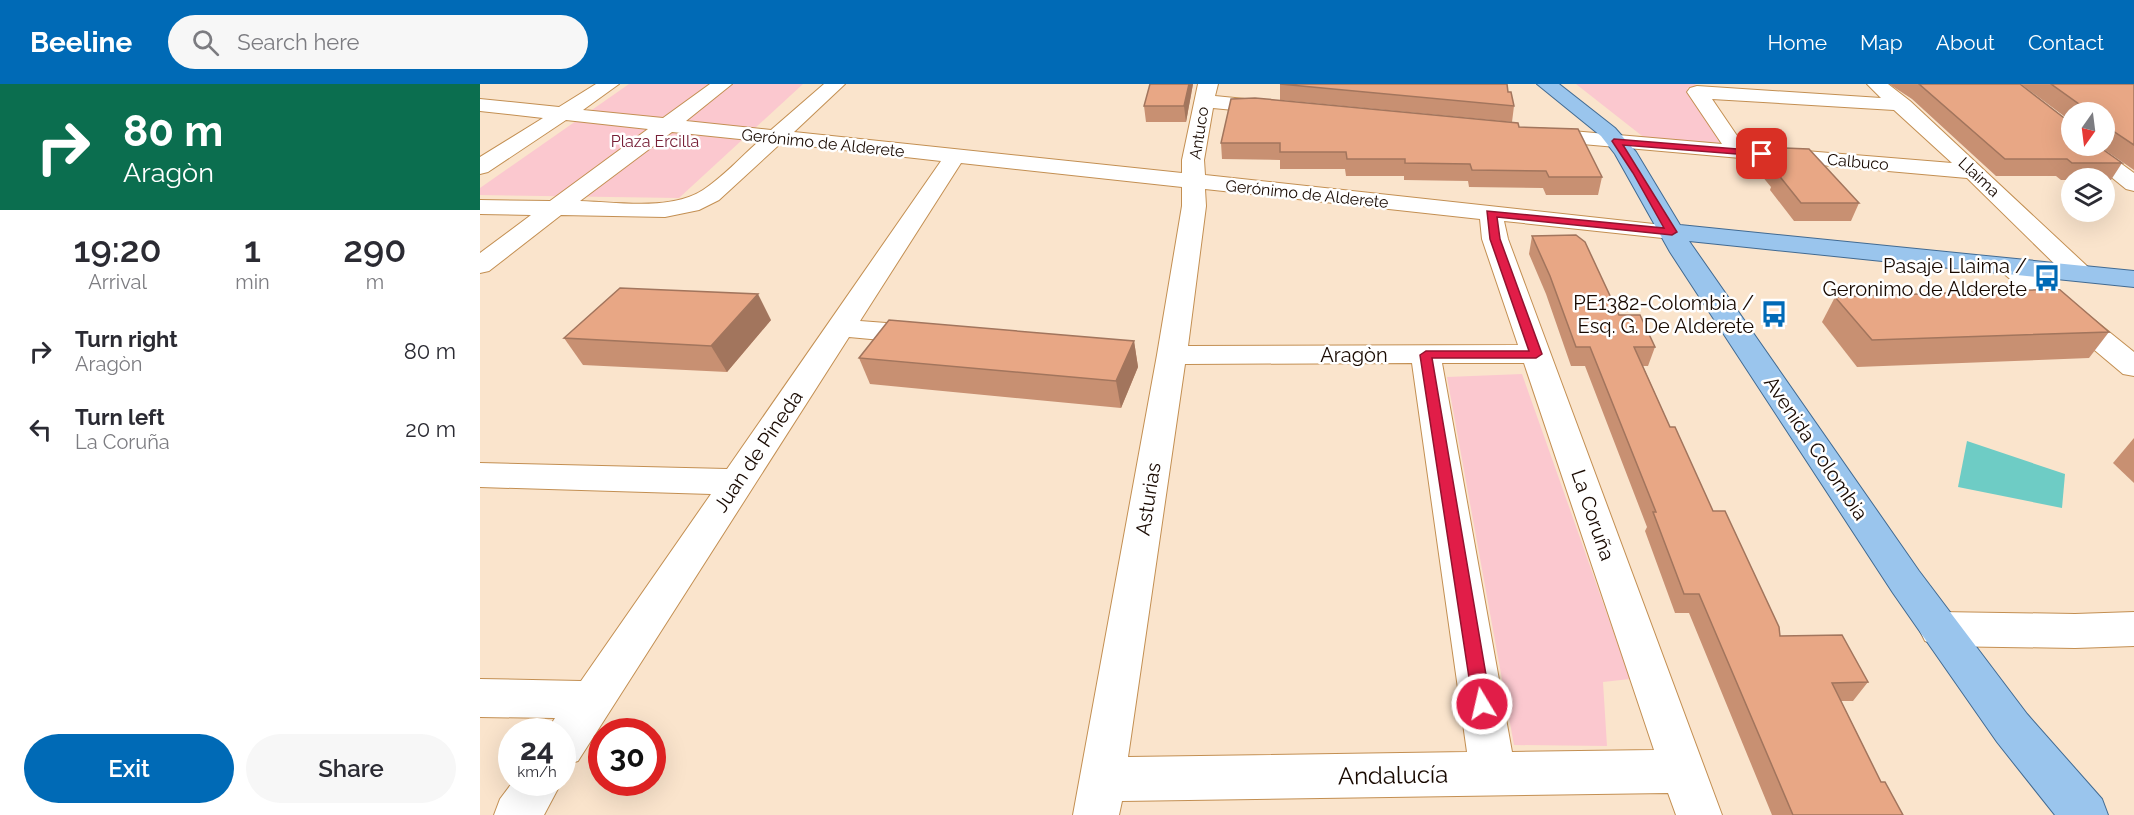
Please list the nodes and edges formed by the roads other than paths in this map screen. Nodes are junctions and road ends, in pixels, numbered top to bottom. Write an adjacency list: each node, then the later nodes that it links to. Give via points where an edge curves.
1 (609, 84): 10 (street)
2 (722, 84): 11 (street)
3 (835, 84): 13 (street)
4 (1547, 84): 14 (main road, Avenida Colombia)
5 (1877, 84): 8 (street, Llaima)
6 (1206, 93): 9 (street); 20 (street, Antuco, via 1193,160)
7 (480, 105): 10 (street, Gerónimo de Alderete)
8 (1903, 105): 15 (street, via 1697,92); 19 (street, Llaima)
9 (1299, 110)
10 (563, 113): 11 (street, Gerónimo de Alderete); 18 (street)
11 (667, 126): 13 (street, Gerónimo de Alderete); 23 (street)
12 (1523, 132): 14 (street, Calbuco)
13 (774, 138): 17 (street, Gerónimo de Alderete); 23 (street, via 711,195 691,205 652,210)
14 (1617, 141): 15 (street, Calbuco); 25 (main road, Avenida Colombia)
15 (1738, 152): 19 (street, Calbuco)
16 (2097, 156): 21 (street)
17 (954, 157): 20 (street, Gerónimo de Alderete); 32 (street, Juan de Pineda)
18 (480, 166)
19 (1974, 172): 30 (street, Llaima)
20 (1194, 182): 24 (street, Gerónimo de Alderete); 35 (street, Asturias, via 1194,206)
21 (2134, 184)
22 (480, 207): 23 (street)
23 (556, 208): 27 (street)
24 (1491, 213): 25 (street, Gerónimo de Alderete); 34 (street, La Coruña, via 1495,239)
25 (1672, 232): 29 (main road, Gerónimo de Alderete); 40 (main road, Avenida Colombia)
26 (480, 238): 27 (street)
27 (511, 242): 28 (street)
28 (480, 264)
29 (2012, 267): 30 (main road, Gerónimo de Alderete); 37 (street)
30 (2079, 273): 31 (main road, Gerónimo de Alderete)
31 (2134, 279)
32 (840, 328): 33 (street); 39 (street, Juan de Pineda)
33 (946, 337)
34 (1536, 354): 36 (street, Aragòn); 45 (street, La Coruña)
35 (1172, 355): 36 (street, Aragòn); 48 (street, Asturias)
36 (1426, 355): 46 (street)
37 (2134, 367)
38 (480, 475): 39 (street)
39 (738, 482): 43 (street, Juan de Pineda)
40 (1939, 629): 41 (street); 51 (main road, Avenida Colombia, via 2024,743)
41 (2134, 629)
42 (480, 698): 43 (street)
43 (593, 700): 44 (street, Juan de Pineda)
44 (576, 725)
45 (1683, 771): 46 (street, Andalucía); 50 (street, La Coruña)
46 (1493, 774): 48 (street, Andalucía)
47 (529, 796): 49 (street)
48 (1099, 797)
49 (517, 815)
50 (1699, 815)
51 (2085, 815)

